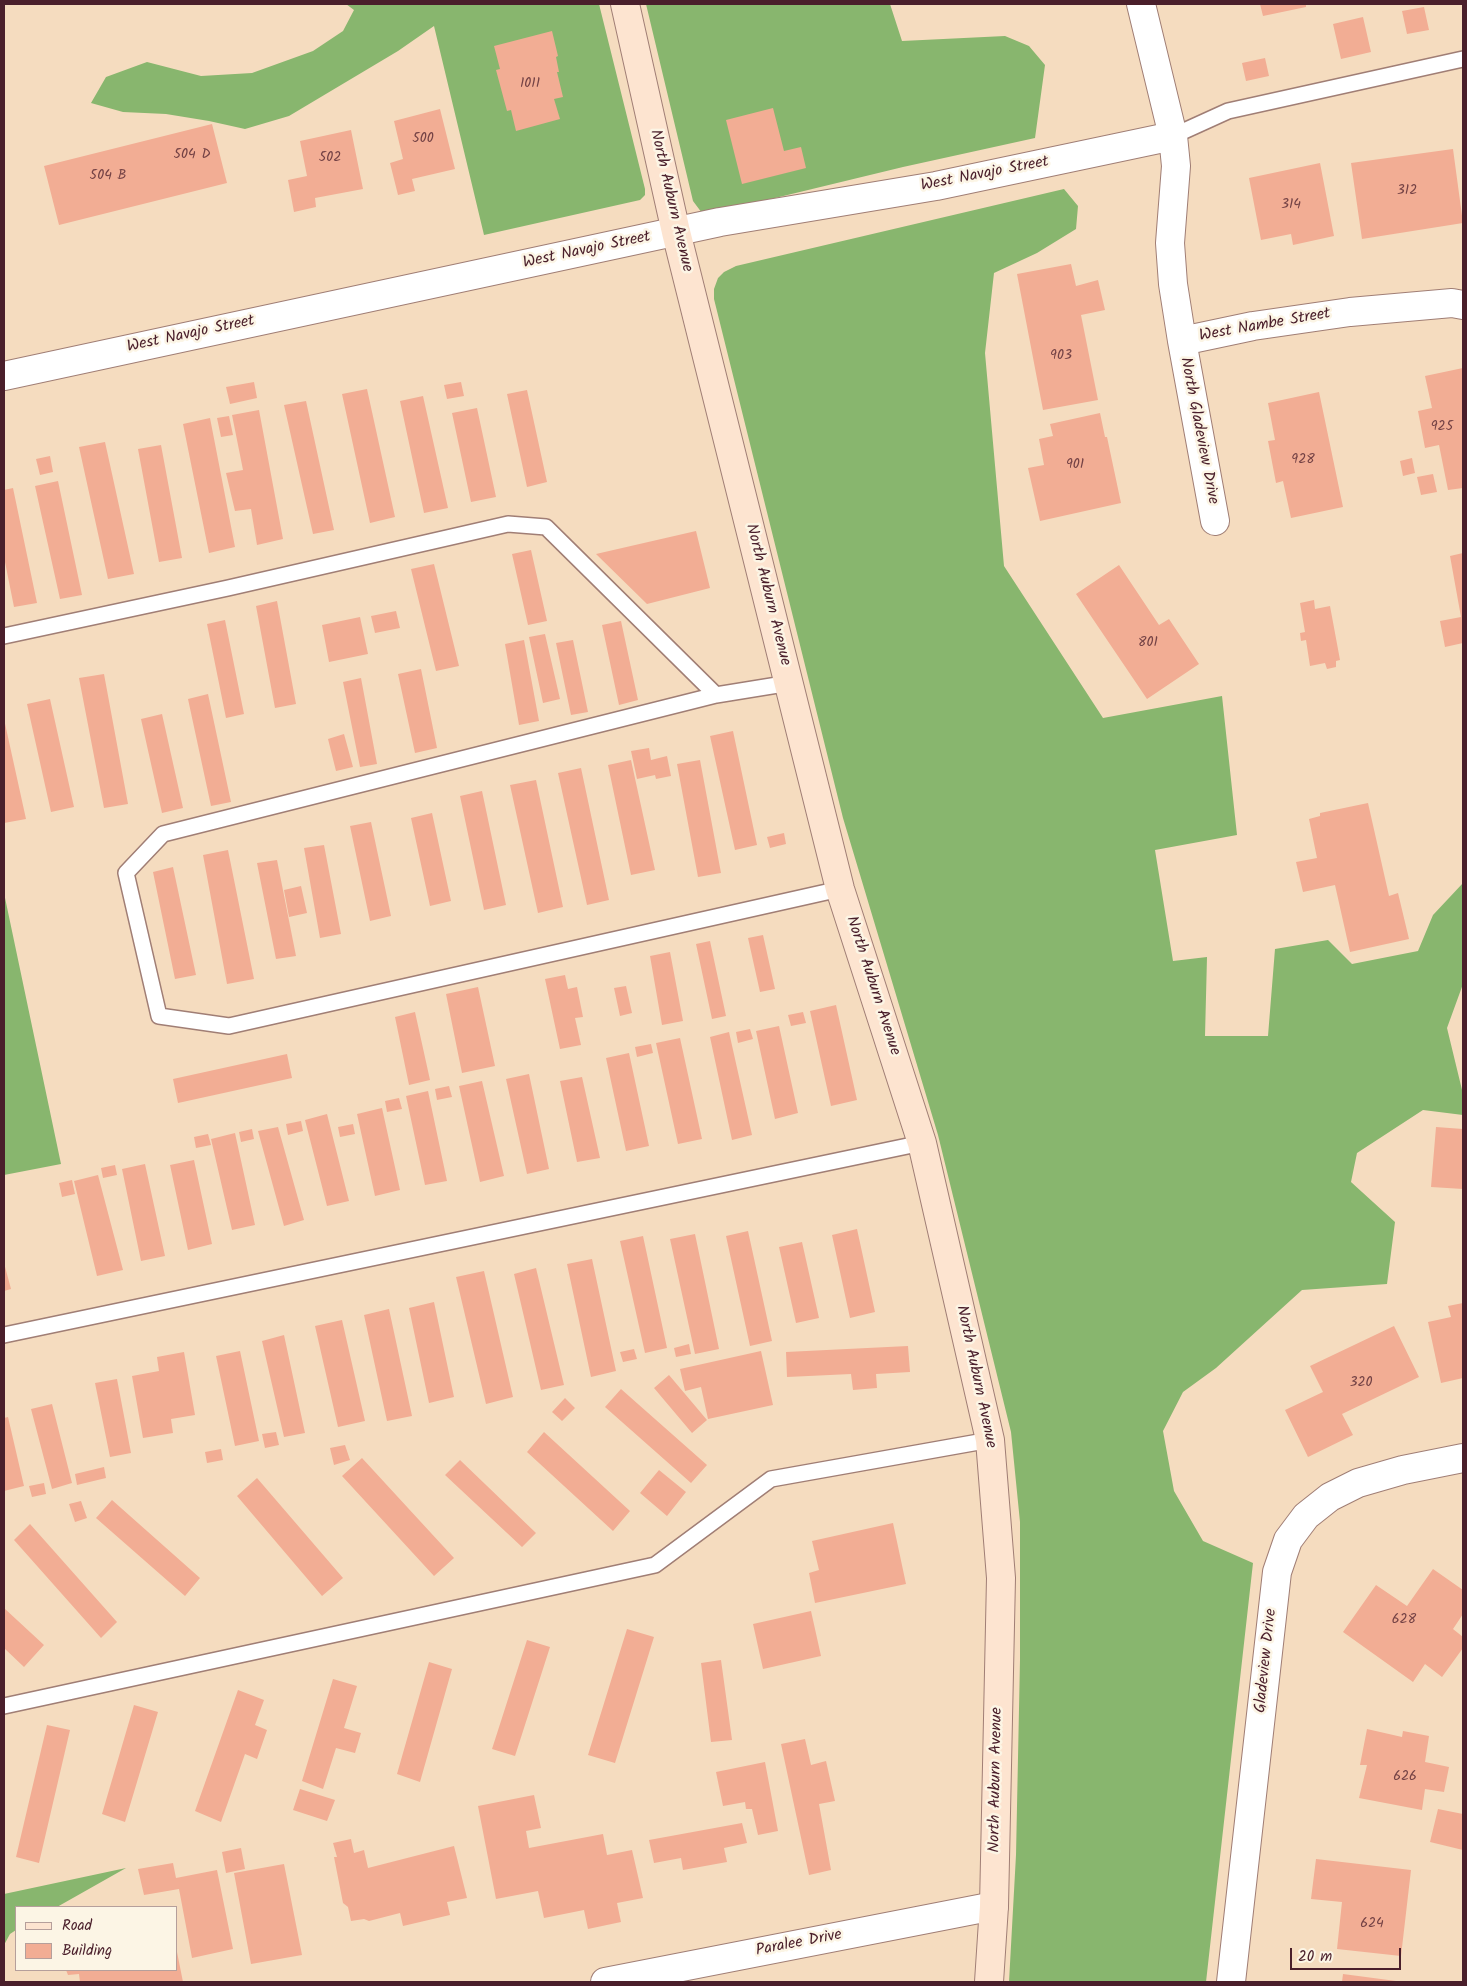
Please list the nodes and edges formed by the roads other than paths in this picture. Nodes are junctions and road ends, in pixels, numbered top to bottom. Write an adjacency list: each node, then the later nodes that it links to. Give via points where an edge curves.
1 (625, 4): 5 (main road, North Auburn Avenue)
2 (1142, 4): 4 (street)
3 (1463, 59): 4 (lane, via 1228,111)
4 (1173, 136): 5 (street, West Navajo Street, via 936,186); 7 (street, West Nambe Street, via 1176,166 1170,243)
5 (676, 232): 8 (street, West Navajo Street); 11 (main road, North Auburn Avenue)
6 (1463, 305): 7 (street, West Nambe Street, via 1452,303 1350,312 1253,326)
7 (1182, 341): 9 (street, North Gladeview Drive)
8 (4, 376)
9 (1215, 522)
10 (4, 636): 12 (lane, via 518,524 546,527)
11 (790, 683): 12 (lane); 13 (main road, North Auburn Avenue)
12 (716, 695): 13 (lane, via 163,834 126,873 159,1016 229,1026)
13 (840, 889): 14 (main road, North Auburn Avenue)
14 (922, 1143): 15 (lane); 16 (main road, North Auburn Avenue)
15 (4, 1335)
16 (990, 1440): 18 (lane, via 771,1479 654,1565); 19 (main road, North Auburn Avenue, via 1001,1578)
17 (1463, 1458): 22 (street, Gladeview Drive, via 1358,1483 1330,1497 1306,1516 1288,1540 1277,1572)
18 (4, 1706)
19 (994, 1906): 20 (street, Paralee Drive); 21 (main road, North Auburn Avenue)
20 (605, 1982)
21 (989, 1982)
22 (1231, 1982)

